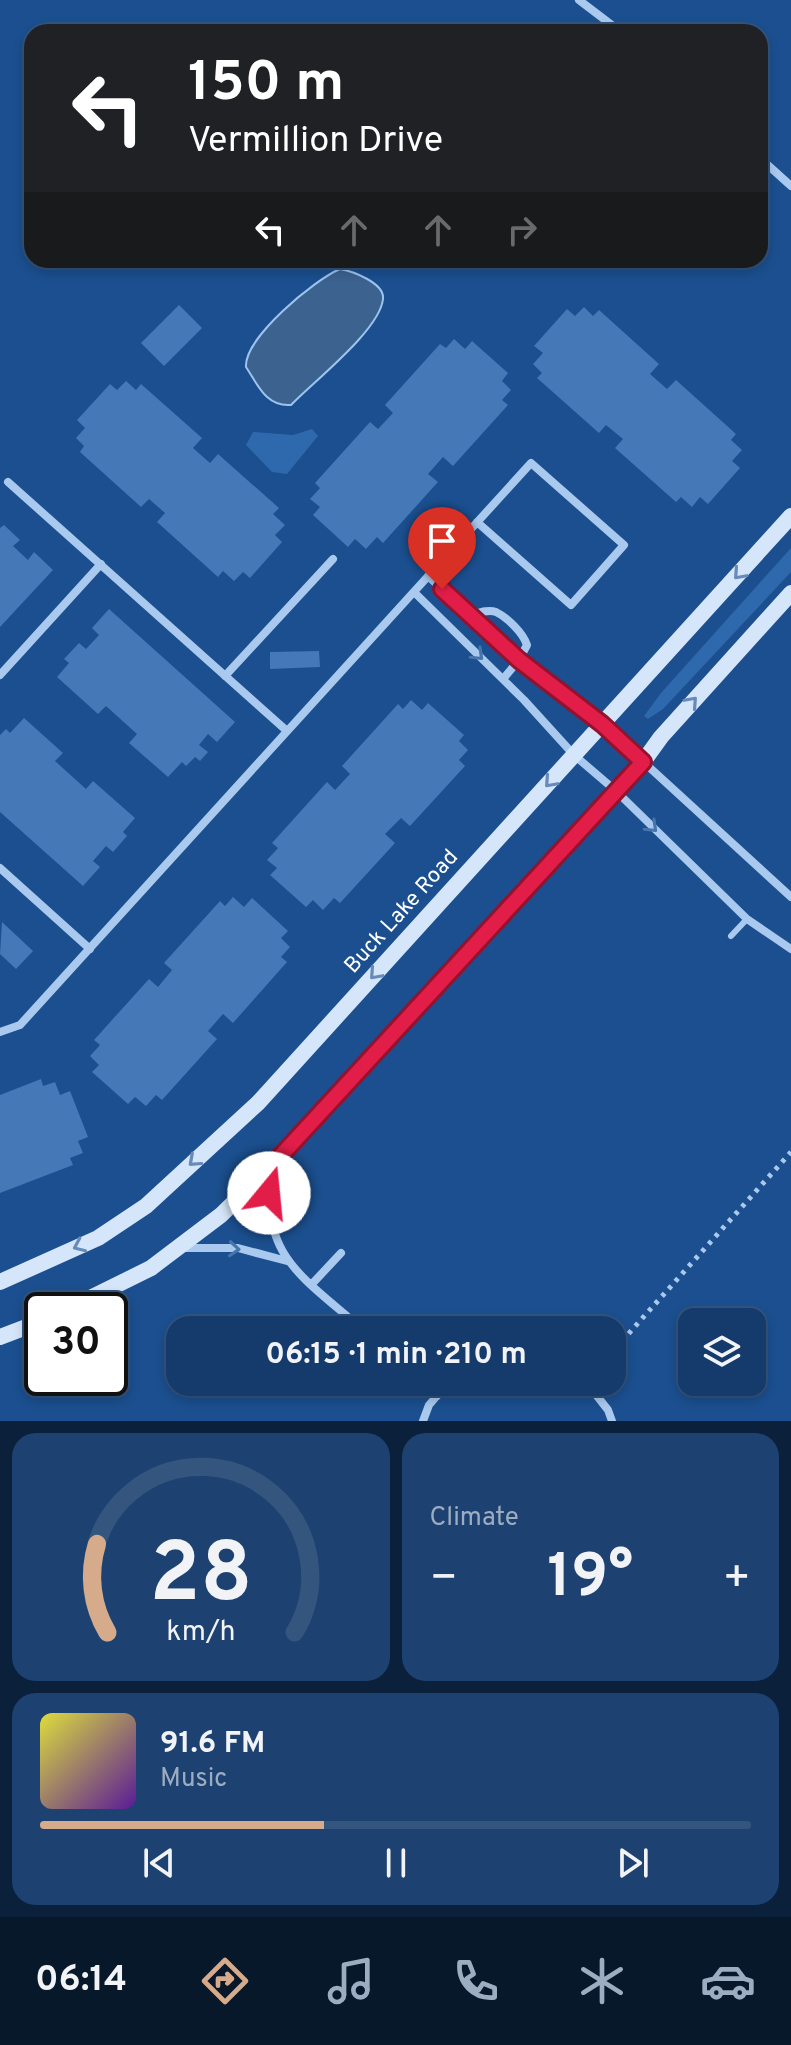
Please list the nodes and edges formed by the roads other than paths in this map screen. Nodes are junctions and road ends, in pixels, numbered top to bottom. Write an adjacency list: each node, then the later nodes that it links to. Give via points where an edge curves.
1 (579, 0): 2 (street)
2 (610, 24)
3 (768, 165): 4 (street)
4 (791, 186)
5 (8, 482): 9 (street)
6 (791, 516): 18 (main road, Buck Lake Road, one-way to 18)
7 (477, 522): 7 (street, via 571,605 624,545 531,463); 10 (street)
8 (333, 559): 16 (street)
9 (101, 564): 15 (street); 16 (street)
10 (428, 576): 11 (street); 13 (street)
11 (414, 592): 17 (street, one-way to 17); 19 (street)
12 (791, 593): 21 (main road, one-way to 12)
13 (470, 615): 14 (street); 14 (street, via 496,612 523,635 527,645)
14 (519, 660): 17 (street); 18 (street)
15 (0, 675)
16 (225, 676): 19 (street)
17 (503, 679): 20 (street)
18 (602, 724): 20 (main road, Buck Lake Road); 21 (street)
19 (287, 731): 27 (street)
20 (574, 755): 22 (street); 34 (main road, Buck Lake Road, one-way to 34, via 258,1103 134,1214 98,1238)
21 (643, 762): 22 (main road); 24 (street)
22 (616, 791): 25 (street, one-way to 25); 30 (main road)
23 (0, 868): 27 (street)
24 (791, 897)
25 (747, 919): 26 (lane); 28 (street)
26 (731, 936)
27 (90, 949): 29 (street, via 20,1025)
28 (791, 949)
29 (0, 1032)
30 (275, 1162): 31 (main road); 33 (street, via 269,1217)
31 (178, 1248): 33 (street, one-way to 33, via 238,1248); 36 (main road)
32 (341, 1253): 35 (street)
33 (288, 1262): 35 (street)
34 (0, 1282)
35 (312, 1284): 37 (street)
36 (102, 1292)
37 (347, 1316)
38 (24, 1328): 39 (main road)
39 (0, 1337)
40 (437, 1396): 42 (street)
41 (597, 1396): 43 (street)
42 (423, 1421)
43 (612, 1421)

